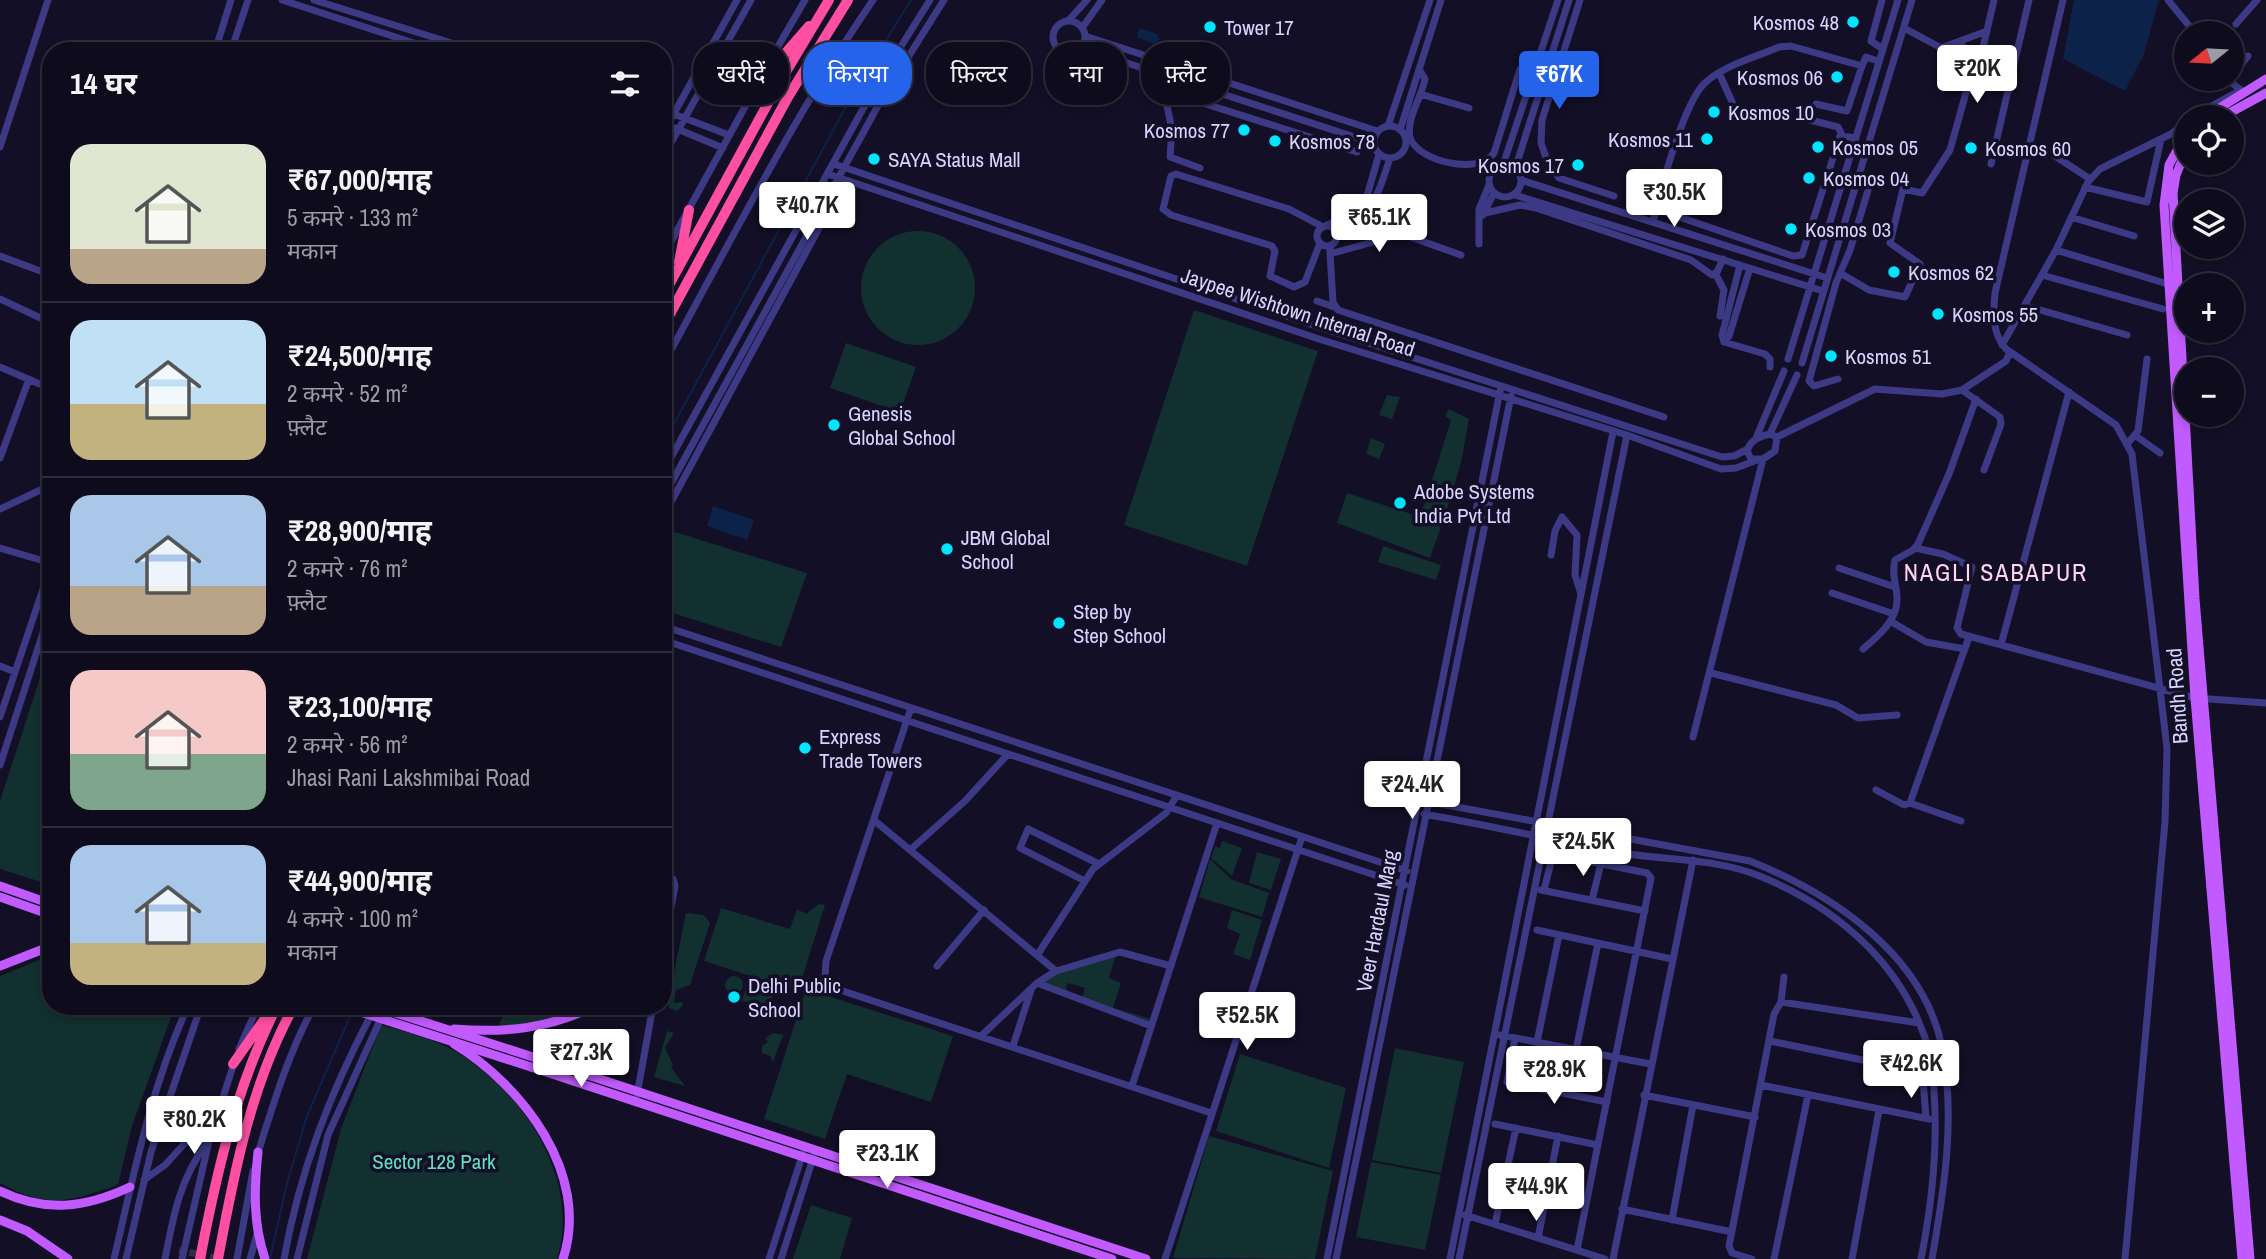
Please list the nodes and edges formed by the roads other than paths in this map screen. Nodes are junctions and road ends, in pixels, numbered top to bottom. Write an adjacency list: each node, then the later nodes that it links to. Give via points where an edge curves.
1 (48, 0): 87 (street)
2 (231, 0): 37 (street)
3 (248, 0): 38 (street)
4 (282, 0): 39 (street)
5 (314, 0): 40 (street)
6 (737, 0): 70 (street)
7 (751, 0): 73 (street)
8 (805, 0): 41 (street)
9 (829, 0): 29 (highway)
10 (848, 0): 146 (highway, via 788,97)
11 (873, 0): 152 (street, via 842,45)
12 (930, 0): 94 (street, via 894,54)
13 (944, 0): 98 (street)
14 (1087, 0): 30 (street)
15 (1102, 0): 34 (street)
16 (1430, 0): 75 (street)
17 (1441, 0): 54 (street)
18 (1558, 0): 96 (street)
19 (1569, 0): 99 (street)
20 (1580, 0): 104 (street, via 1540,133 1553,173)
21 (1882, 0): 46 (street, via 1871,41)
22 (1898, 0): 46 (street)
23 (1912, 0): 33 (street)
24 (1994, 0): 35 (street)
25 (2029, 0): 95 (street)
26 (2063, 0): 151 (street, via 1995,293 1994,325)
27 (2168, 0): 31 (street)
28 (2257, 0): 32 (street)
29 (817, 18): 44 (highway); 129 (highway)
30 (1068, 21): 34 (street); 42 (street, via 1057,26)
31 (2185, 21)
32 (2239, 21)
33 (1904, 29): 45 (street); 136 (street)
34 (1084, 32): 43 (street); 79 (street)
35 (1987, 32): 36 (street); 48 (street)
36 (1958, 41): 45 (street); 47 (street)
37 (218, 42)
38 (234, 42)
39 (411, 42)
40 (448, 42)
41 (781, 42)
42 (1054, 42)
43 (1082, 42)
44 (789, 47)
45 (1940, 48): 47 (street)
46 (1883, 49): 51 (street)
47 (1972, 55): 48 (street); 132 (street, via 1972,71 1950,150 1922,193 1903,189 1889,243 1920,264 1905,297 1869,290)
48 (1981, 56): 50 (street)
49 (2248, 56): 52 (street)
50 (1997, 58)
51 (1878, 61): 53 (street, via 1866,57); 83 (street)
52 (2244, 61)
53 (1862, 66): 56 (street, via 1791,46); 62 (street, via 1847,111)
54 (1419, 69): 60 (street, via 1425,79); 78 (street)
55 (1520, 69): 60 (street, via 1494,153 1488,162 1477,166 1458,165 1414,146 1409,127)
56 (1719, 73): 72 (street); 112 (street, via 1696,94)
57 (2265, 83): 58 (main road)
58 (2243, 92): 66 (street); 67 (main road)
59 (2266, 93): 68 (main road)
60 (1420, 94): 69 (street)
61 (1230, 96): 86 (street)
62 (1816, 104)
63 (746, 105): 81 (street)
64 (1168, 105): 97 (street, via 1170,157)
65 (1209, 105): 89 (street)
66 (2216, 105)
67 (2224, 105)
68 (2244, 105)
69 (1469, 108)
70 (674, 113): 71 (street); 73 (street)
71 (672, 116)
72 (1738, 116)
73 (684, 117): 77 (street); 81 (street)
74 (1802, 118): 82 (street, via 1838,127)
75 (1388, 125): 78 (street); 79 (street)
76 (672, 129): 77 (street)
77 (678, 130): 85 (street); 88 (street)
78 (1400, 130): 93 (street, via 1405,147)
79 (1377, 131): 86 (street)
80 (2174, 132): 84 (street)
81 (729, 135): 88 (street)
82 (1842, 135): 83 (street); 112 (street, via 1802,255 1793,256)
83 (1856, 138): 134 (street)
84 (2161, 139): 105 (street, via 2108,165); 105 (street, via 2147,202)
85 (672, 141)
86 (1373, 143): 90 (street)
87 (0, 147)
88 (723, 148): 113 (street)
89 (1357, 152)
90 (1379, 154): 93 (street); 117 (street, via 1364,204)
91 (2055, 156): 105 (street)
92 (2174, 156): 138 (main road, Bandh Road, via 2164,184)
93 (1390, 158): 118 (street, via 1372,205)
94 (834, 164): 98 (street, Jaypee Wishtown Internal Road); 100 (street)
95 (1991, 164)
96 (1503, 165): 99 (street); 106 (street, via 1492,170)
97 (1200, 168)
98 (844, 169): 102 (street); 163 (street, Jaypee Wishtown Internal Road)
99 (1515, 169): 103 (street)
100 (828, 174): 102 (street, Jaypee Wishtown Internal Road); 180 (street)
101 (2176, 175): 209 (main road, Bandh Road, via 2173,193)
102 (842, 179): 168 (street, Jaypee Wishtown Internal Road, via 1319,339); 184 (street); 186 (street)
103 (1521, 180): 109 (street); 110 (street)
104 (1567, 183): 109 (street); 111 (street)
105 (2088, 183): 115 (street)
106 (1489, 185): 108 (street); 114 (street)
107 (1869, 187): 132 (street)
108 (1494, 193): 110 (street); 114 (street)
109 (1564, 194): 116 (street)
110 (1516, 195): 127 (street)
111 (1614, 196)
112 (1656, 209): 116 (street)
113 (689, 210): 120 (street); 129 (highway)
114 (1482, 215): 122 (street); 133 (street, via 1520,205 1536,208 1671,253)
115 (2071, 217): 119 (street); 124 (street)
116 (1653, 222): 134 (street)
117 (1325, 226): 118 (street); 121 (street, via 1318,233); 121 (street, via 1289,209 1176,174 1171,176 1162,203 1171,215 1272,246 1270,276 1294,287 1305,282)
118 (1336, 230): 123 (street, via 1337,239)
119 (2134, 236)
120 (672, 241)
121 (1320, 243): 123 (street)
122 (1479, 244)
123 (1330, 250): 125 (street, via 1402,234); 144 (street)
124 (2056, 250): 135 (street); 138 (street)
125 (1461, 255)
126 (0, 256): 131 (street)
127 (1723, 259): 128 (street); 133 (street)
128 (1740, 265): 130 (street); 150 (street)
129 (679, 268): 137 (highway)
130 (1750, 268): 139 (street); 150 (street)
131 (42, 272)
132 (1840, 273): 162 (street, via 1809,381 1814,386)
133 (1715, 274): 147 (street, via 1724,290)
134 (1816, 274): 136 (street); 139 (street)
135 (2042, 275): 143 (street); 145 (street)
136 (1828, 278): 140 (street)
137 (672, 280)
138 (2171, 285): 209 (main road, Bandh Road, via 2178,453)
139 (1811, 287): 140 (street); 154 (street)
140 (1823, 290): 156 (street)
141 (0, 299): 148 (street)
142 (1317, 301): 144 (street)
143 (2026, 306): 149 (street); 151 (street)
144 (1334, 307): 171 (street)
145 (2163, 309)
146 (672, 310)
147 (1720, 317)
148 (42, 319)
149 (2127, 335)
150 (1724, 342): 158 (street, via 1765,354)
151 (2002, 345): 153 (street)
152 (672, 349)
153 (2010, 352): 166 (street, via 2006,361); 167 (street)
154 (1788, 359)
155 (2147, 359): 175 (street)
156 (1802, 363)
157 (0, 367): 161 (street)
158 (1770, 367)
159 (1784, 371): 176 (street)
160 (1797, 375): 174 (street)
161 (29, 379): 164 (street); 181 (street)
162 (1839, 379)
163 (1501, 384): 165 (street, Jaypee Wishtown Internal Road); 168 (street, Veer Hardaul Marg)
164 (42, 385)
165 (1513, 388): 169 (street, Veer Hardaul Marg); 178 (street, Jaypee Wishtown Internal Road, via 1721,457)
166 (1962, 390): 170 (street); 174 (street, via 1942,394 1875,389)
167 (2069, 392): 177 (street, via 2116,425); 202 (street)
168 (1500, 394): 169 (street, Jaypee Wishtown Internal Road); 220 (street, Veer Hardaul Marg)
169 (1511, 398): 172 (street, Jaypee Wishtown Internal Road); 221 (street, Veer Hardaul Marg)
170 (1976, 399): 183 (street, via 2001,420); 189 (street)
171 (1664, 417)
172 (1614, 432): 173 (street, Jaypee Wishtown Internal Road); 196 (street)
173 (1627, 435): 182 (street, Jaypee Wishtown Internal Road, via 1721,469); 230 (street)
174 (1774, 435): 176 (street); 182 (street, via 1775,451)
175 (2136, 436): 177 (street); 179 (street)
176 (1756, 439): 178 (street)
177 (2128, 443): 208 (street)
178 (1748, 449): 182 (street, via 1748,456)
179 (2160, 453)
180 (672, 456)
181 (0, 458)
182 (1760, 460): 207 (street)
183 (1984, 470)
184 (672, 482)
185 (42, 489): 187 (street)
186 (672, 500)
187 (1, 508)
188 (0, 548): 191 (street)
189 (1915, 548): 193 (street, via 1895,560); 200 (street, via 1972,567 1957,628)
190 (1551, 555): 196 (street, via 1563,514 1577,535 1575,575)
191 (42, 561)
192 (1839, 568): 193 (street)
193 (1895, 587): 197 (street, via 1898,601)
194 (42, 591): 206 (street)
195 (1832, 593): 197 (street)
196 (1581, 595): 229 (street)
197 (1892, 617): 203 (street); 204 (street, via 1926,642)
198 (672, 629): 211 (street)
199 (42, 636): 217 (street)
200 (1969, 636): 202 (street); 204 (street)
201 (672, 643): 214 (street)
202 (2001, 645): 208 (street)
203 (1863, 649)
204 (1965, 649): 222 (street)
205 (0, 666): 206 (street)
206 (15, 671): 213 (street)
207 (1711, 673): 212 (street, via 1836,705 1858,718); 215 (street)
208 (2161, 690): 209 (street); 366 (street, via 2167,748 2165,822)
209 (2199, 699): 210 (street); 367 (main road, Bandh Road); 368 (main road, Bandh Road)
210 (2266, 703)
211 (911, 708): 214 (street); 219 (street)
212 (1897, 715)
213 (0, 717)
214 (907, 721): 216 (street); 226 (street)
215 (1693, 737)
216 (1008, 754): 223 (street); 235 (street)
217 (0, 765)
218 (1876, 790): 222 (street, via 1904,805)
219 (1176, 797): 223 (street); 232 (street)
220 (1419, 800): 221 (street); 224 (street, Veer Hardaul Marg)
221 (1430, 802): 225 (street, Veer Hardaul Marg); 229 (street)
222 (1910, 803): 227 (street)
223 (1171, 808): 228 (street); 239 (street)
224 (1417, 812): 225 (street); 240 (street, Veer Hardaul Marg)
225 (1427, 814): 231 (street); 241 (street, Veer Hardaul Marg)
226 (875, 821): 235 (street); 288 (street, via 826,961 825,978 837,989)
227 (1961, 821)
228 (1217, 823): 234 (street); 265 (street)
229 (1536, 823): 230 (street); 231 (street)
230 (1546, 825): 233 (street); 236 (street)
231 (1534, 835): 233 (street); 286 (street)
232 (1303, 837): 234 (street); 240 (street)
233 (1543, 837): 238 (street); 247 (street)
234 (1298, 849): 244 (street); 310 (street)
235 (910, 850): 253 (street)
236 (1694, 853): 238 (street); 299 (street, via 1750,861 1786,876 1846,913 1881,943 1917,988 1936,1028)
237 (1601, 863): 248 (street, via 1553,854); 251 (street); 254 (street, via 1650,874)
238 (1693, 863): 262 (street); 283 (street, via 1760,876 1812,902 1890,968)
239 (1099, 864): 243 (street); 243 (street, via 1028,829 1020,848)
240 (1405, 871): 241 (street); 244 (street, Veer Hardaul Marg)
241 (1415, 874): 246 (street, Veer Hardaul Marg)
242 (672, 878): 250 (street)
243 (1085, 881): 261 (street)
244 (1403, 884): 246 (street); 356 (street, Veer Hardaul Marg)
245 (0, 886): 252 (main road)
246 (1412, 887): 357 (street, Veer Hardaul Marg)
247 (1534, 888): 248 (street); 287 (street)
248 (1544, 890): 251 (street)
249 (0, 897): 255 (main road)
250 (672, 897)
251 (1592, 900): 254 (street)
252 (42, 901)
253 (984, 910): 261 (street); 264 (street)
254 (1645, 911): 260 (street)
255 (42, 912)
256 (1537, 930): 257 (street)
257 (1559, 935): 258 (street); 292 (street)
258 (1598, 943): 260 (street); 294 (street)
259 (42, 950): 263 (main road)
260 (1637, 951): 262 (street); 295 (street)
261 (1038, 954): 266 (street)
262 (1672, 959): 298 (street)
263 (0, 966)
264 (937, 966)
265 (1171, 966): 266 (street, via 1120,952); 284 (street)
266 (1056, 971): 268 (street)
267 (1784, 977): 269 (street)
268 (1034, 986): 284 (street); 288 (street); 293 (street)
269 (1781, 1002): 283 (street); 291 (street)
270 (184, 1015): 323 (street, via 155,1090)
271 (198, 1015): 322 (street)
272 (254, 1015): 297 (street)
273 (269, 1015): 297 (highway)
274 (272, 1015): 343 (highway, via 241,1089 219,1162)
275 (289, 1015): 344 (highway, via 261,1082 235,1166)
276 (309, 1015): 319 (street)
277 (370, 1015): 290 (main road, bridge)
278 (370, 1015): 348 (street, via 317,1131 299,1185)
279 (383, 1015): 349 (street, via 328,1135)
280 (402, 1015): 285 (main road, bridge)
281 (573, 1015): 285 (main road, bridge, via 523,1031)
282 (651, 1015): 305 (street)
283 (1919, 1023): 300 (street)
284 (1151, 1026): 302 (street)
285 (442, 1028): 296 (main road, bridge)
286 (1495, 1034): 287 (street); 326 (street)
287 (1505, 1035): 289 (street); 327 (street)
288 (981, 1036): 293 (street)
289 (1515, 1038): 292 (street); 306 (street, via 1507,1082)
290 (449, 1041): 296 (main road, bridge); 350 (main road, via 490,1069 517,1095 548,1143 563,1183 569,1224)
291 (1770, 1041): 301 (street); 312 (street, via 1916,1071 1923,1080)
292 (1537, 1042): 294 (street)
293 (1013, 1046): 302 (street)
294 (1576, 1050): 295 (street)
295 (1616, 1057): 298 (street); 306 (street)
296 (532, 1062): 305 (main road); 305 (main road, via 585,1085)
297 (233, 1064): 307 (street)
298 (1650, 1064): 303 (street)
299 (1944, 1068): 300 (street); 365 (street, via 1948,1135)
300 (1932, 1069): 313 (street)
301 (1761, 1085): 304 (street); 311 (street)
302 (1132, 1086): 310 (street)
303 (1644, 1095): 308 (street); 325 (street)
304 (1808, 1095): 309 (street); 362 (street)
305 (637, 1097): 320 (main road)
306 (1607, 1102): 318 (street)
307 (219, 1105): 317 (street); 322 (street, via 173,1156)
308 (1693, 1105): 311 (street); 329 (street)
309 (1879, 1110): 312 (street); 363 (street)
310 (1210, 1113): 355 (street)
311 (1755, 1117): 331 (street)
312 (1926, 1118): 313 (street)
313 (1936, 1120): 364 (street, via 1931,1208)
314 (1495, 1124): 315 (street)
315 (1516, 1128): 316 (street); 330 (street)
316 (1558, 1136): 318 (street); 333 (street)
317 (209, 1141): 334 (street, via 192,1162 182,1185); 342 (street)
318 (1598, 1145): 336 (street)
319 (258, 1152): 332 (main road, via 254,1188); 345 (street)
320 (803, 1152): 321 (main road); 351 (street)
321 (814, 1155): 352 (street); 353 (main road); 354 (main road)
322 (143, 1180): 340 (street)
323 (130, 1187): 324 (main road, via 70,1207 36,1204); 339 (street)
324 (0, 1191)
325 (1622, 1209): 329 (street); 360 (street)
326 (1459, 1213): 327 (street); 358 (street)
327 (1468, 1215): 330 (street); 359 (street)
328 (0, 1220): 338 (main road, via 27,1231)
329 (1672, 1220): 331 (street)
330 (1495, 1224): 333 (street)
331 (1732, 1232): 361 (street, via 1731,1251)
332 (257, 1234): 346 (street); 347 (main road)
333 (1538, 1238): 336 (street)
334 (167, 1247): 335 (street); 341 (street)
335 (179, 1250)
336 (1577, 1250): 337 (street)
337 (1601, 1258)
338 (68, 1259)
339 (114, 1259)
340 (127, 1259)
341 (165, 1259)
342 (182, 1259)
343 (200, 1259)
344 (218, 1259)
345 (237, 1259)
346 (250, 1259)
347 (265, 1259)
348 (284, 1259)
349 (297, 1259)
350 (563, 1259)
351 (769, 1259)
352 (781, 1259)
353 (1112, 1259)
354 (1146, 1259)
355 (1165, 1259)
356 (1327, 1259)
357 (1336, 1259)
358 (1450, 1259)
359 (1459, 1259)
360 (1613, 1259)
361 (1752, 1259)
362 (1773, 1259)
363 (1852, 1259)
364 (1921, 1259)
365 (1932, 1259)
366 (2125, 1259)
367 (2242, 1259)
368 (2250, 1259)

